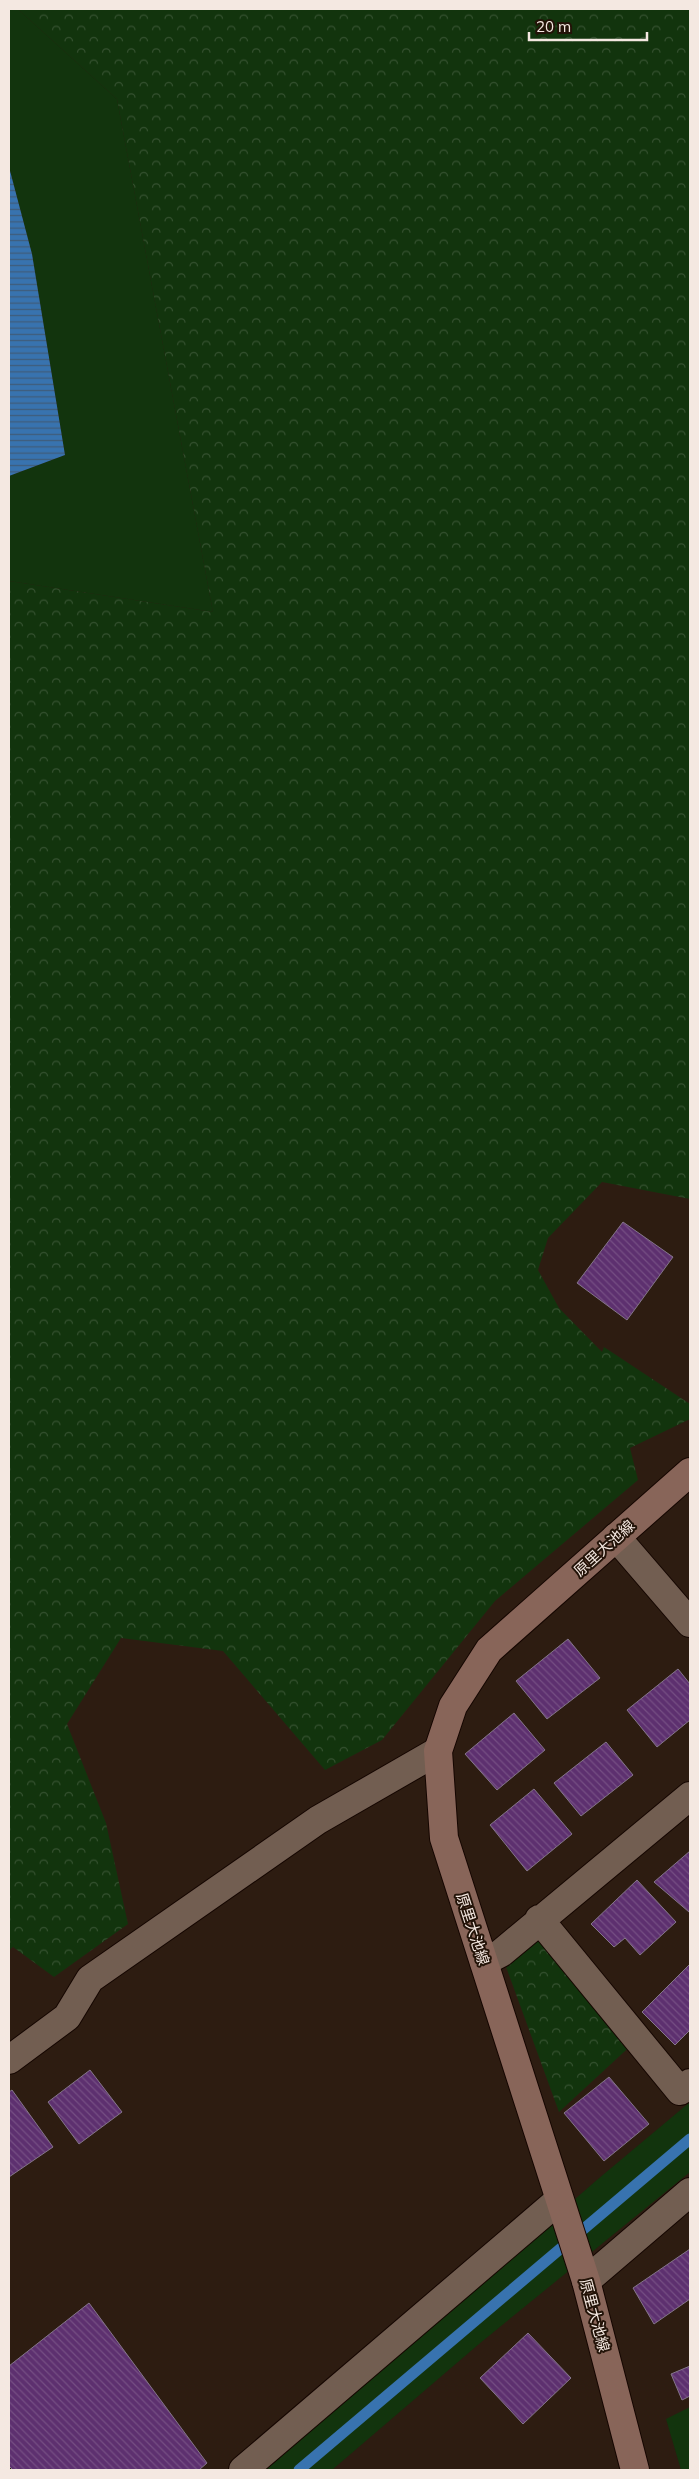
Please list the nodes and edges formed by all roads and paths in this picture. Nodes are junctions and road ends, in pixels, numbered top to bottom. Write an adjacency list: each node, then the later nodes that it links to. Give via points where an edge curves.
1 (690, 1472): 2 (main road, 原里大池線)
2 (616, 1538): 3 (street); 4 (main road, 原里大池線, via 489,1650 453,1706)
3 (690, 1623)
4 (438, 1751): 7 (main road, 原里大池線, via 444,1838); 8 (street, via 318,1820 90,1979 67,2017)
5 (690, 1796): 6 (street)
6 (539, 1919): 7 (street, via 501,1953); 9 (street, via 680,2091)
7 (484, 1962): 11 (main road, 原里大池線)
8 (9, 2060)
9 (690, 2083)
10 (690, 2192): 12 (street)
11 (562, 2208): 12 (main road, 原里大池線); 13 (street)
12 (585, 2277): 14 (main road, 原里大池線)
13 (242, 2470)
14 (635, 2470)

